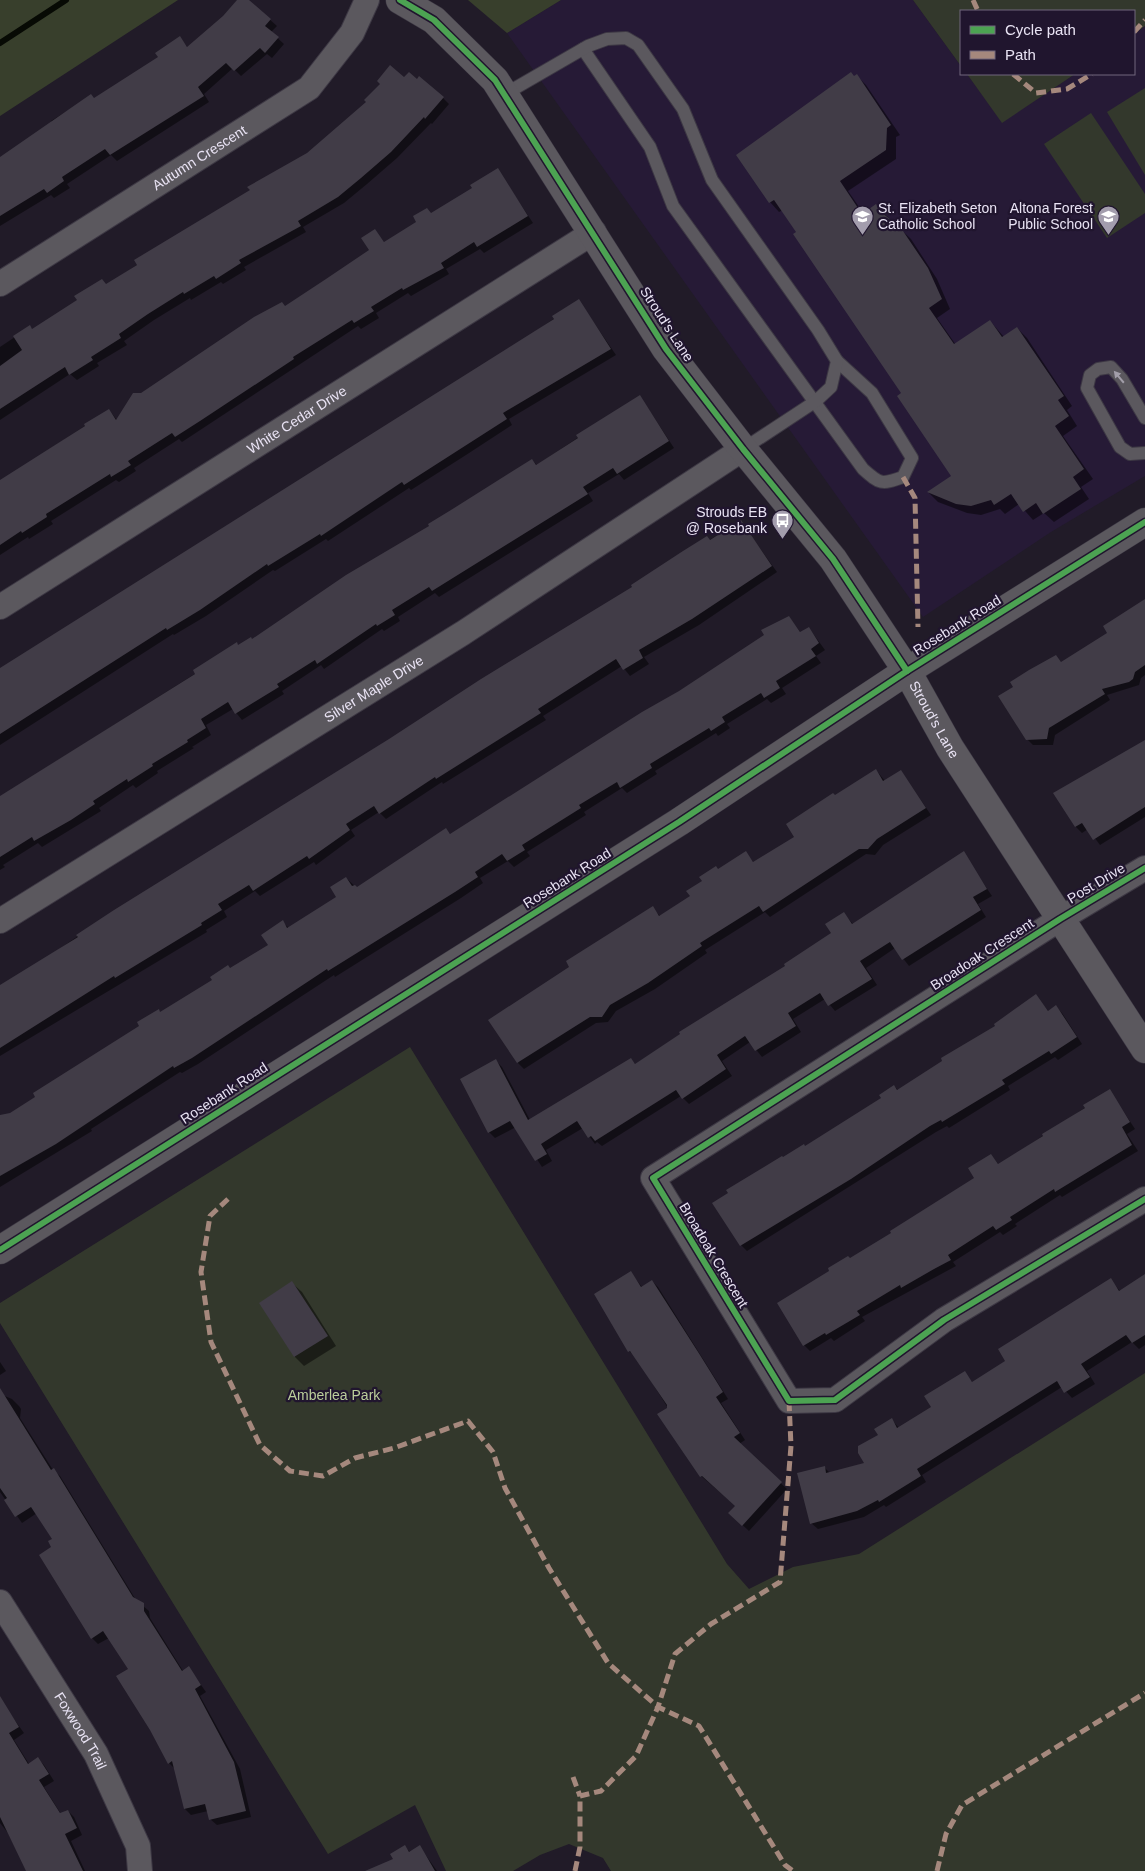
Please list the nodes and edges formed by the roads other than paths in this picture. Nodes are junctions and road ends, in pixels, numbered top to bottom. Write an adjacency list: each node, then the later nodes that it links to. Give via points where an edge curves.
1 (367, 0): 6 (street, Autumn Crescent, via 352,33 309,88)
2 (400, 0): 4 (street, Stroud's Lane, via 434,20 495,80)
3 (583, 50): 4 (lane); 7 (lane, via 607,39 626,38 638,45 683,109 712,180); 8 (lane, via 650,147 673,206)
4 (504, 94): 5 (street, Stroud's Lane)
5 (594, 232): 10 (street, Stroud's Lane, via 666,349); 13 (street, White Cedar Drive)
6 (0, 284)
7 (837, 361): 8 (lane, via 831,387); 8 (lane, via 872,392 912,458 903,477 886,483 878,482 863,469)
8 (816, 401): 10 (lane)
9 (1145, 418): 11 (lane, one-way to 11, via 1122,379 1110,367 1098,369 1090,375 1087,388 1120,446 1130,454)
10 (743, 449): 14 (street, Stroud's Lane, via 833,559); 17 (street, Silver Maple Drive, via 463,633)
11 (1145, 453)
12 (1145, 522): 14 (street, Rosebank Road)
13 (0, 607)
14 (907, 671): 16 (street, Stroud's Lane, via 950,748); 20 (street, Rosebank Road, via 679,822)
15 (1145, 868): 16 (street, Post Drive)
16 (1060, 919): 18 (street, Stroud's Lane); 19 (street, Broadoak Crescent, via 653,1178 789,1401 834,1400 944,1320)
17 (0, 921)
18 (1145, 1049)
19 (1145, 1199)
20 (0, 1250)
21 (0, 1602): 22 (street, Foxwood Trail, via 96,1754 138,1846)
22 (140, 1871)

